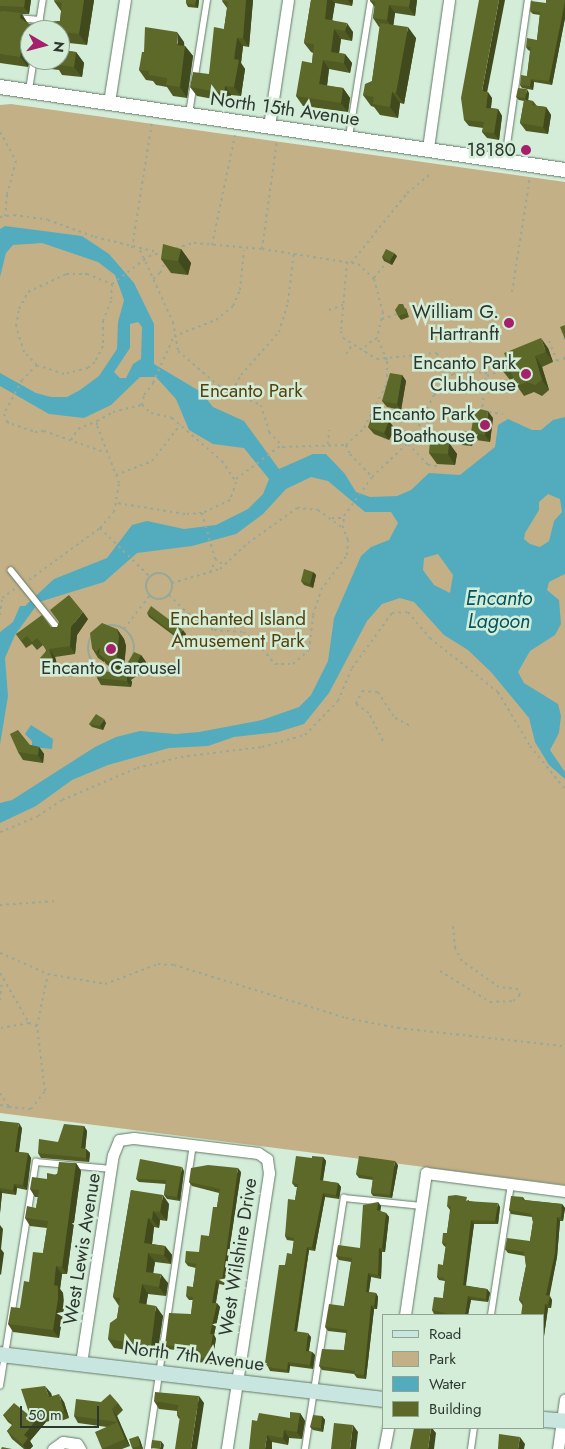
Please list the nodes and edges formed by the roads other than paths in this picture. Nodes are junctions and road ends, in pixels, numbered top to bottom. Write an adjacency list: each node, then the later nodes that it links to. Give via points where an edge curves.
1 (43, 0): 9 (lane)
2 (125, 0): 13 (street)
3 (207, 0): 14 (lane)
4 (288, 0): 15 (street)
5 (371, 0): 16 (lane)
6 (449, 0): 17 (street)
7 (528, 0): 18 (lane)
8 (10, 17): 9 (lane)
9 (40, 20)
10 (32, 70): 12 (lane)
11 (0, 87): 12 (street, North 15th Avenue)
12 (29, 91): 13 (street, North 15th Avenue)
13 (109, 102): 14 (street, North 15th Avenue)
14 (189, 115): 15 (street, North 15th Avenue)
15 (269, 126): 16 (street, North 15th Avenue)
16 (349, 137): 17 (street, North 15th Avenue)
17 (428, 148): 18 (street, North 15th Avenue)
18 (505, 159): 19 (street, North 15th Avenue)
19 (565, 170)
20 (11, 570): 21 (lane)
21 (60, 631)
22 (193, 1144): 23 (street, West Lewis Avenue, via 134,1138 119,1140); 31 (lane); 32 (street, West Wilshire Drive, via 258,1153 267,1159 269,1173)
23 (112, 1169): 29 (lane, via 36,1162); 30 (street, West Lewis Avenue)
24 (511, 1184): 25 (street); 26 (street, via 426,1174); 28 (lane)
25 (565, 1191)
26 (422, 1206): 27 (street); 34 (lane, via 344,1198)
27 (405, 1314)
28 (491, 1314)
29 (2, 1354): 30 (main road, North 7th Avenue); 33 (lane)
30 (82, 1363): 31 (main road, North 7th Avenue)
31 (160, 1372): 32 (main road, North 7th Avenue); 43 (lane)
32 (237, 1381): 34 (main road, North 7th Avenue); 44 (street, West Wilshire Drive)
33 (0, 1386)
34 (313, 1390): 35 (main road, North 7th Avenue); 45 (lane)
35 (382, 1399)
36 (565, 1399): 38 (street)
37 (545, 1418): 38 (main road)
38 (563, 1421): 48 (street)
39 (388, 1429): 46 (street)
40 (474, 1429): 47 (lane)
41 (53, 1449): 42 (street, via 63,1442 77,1444)
42 (80, 1449)
43 (148, 1449)
44 (227, 1449)
45 (304, 1449)
46 (384, 1449)
47 (471, 1449)
48 (558, 1449)

